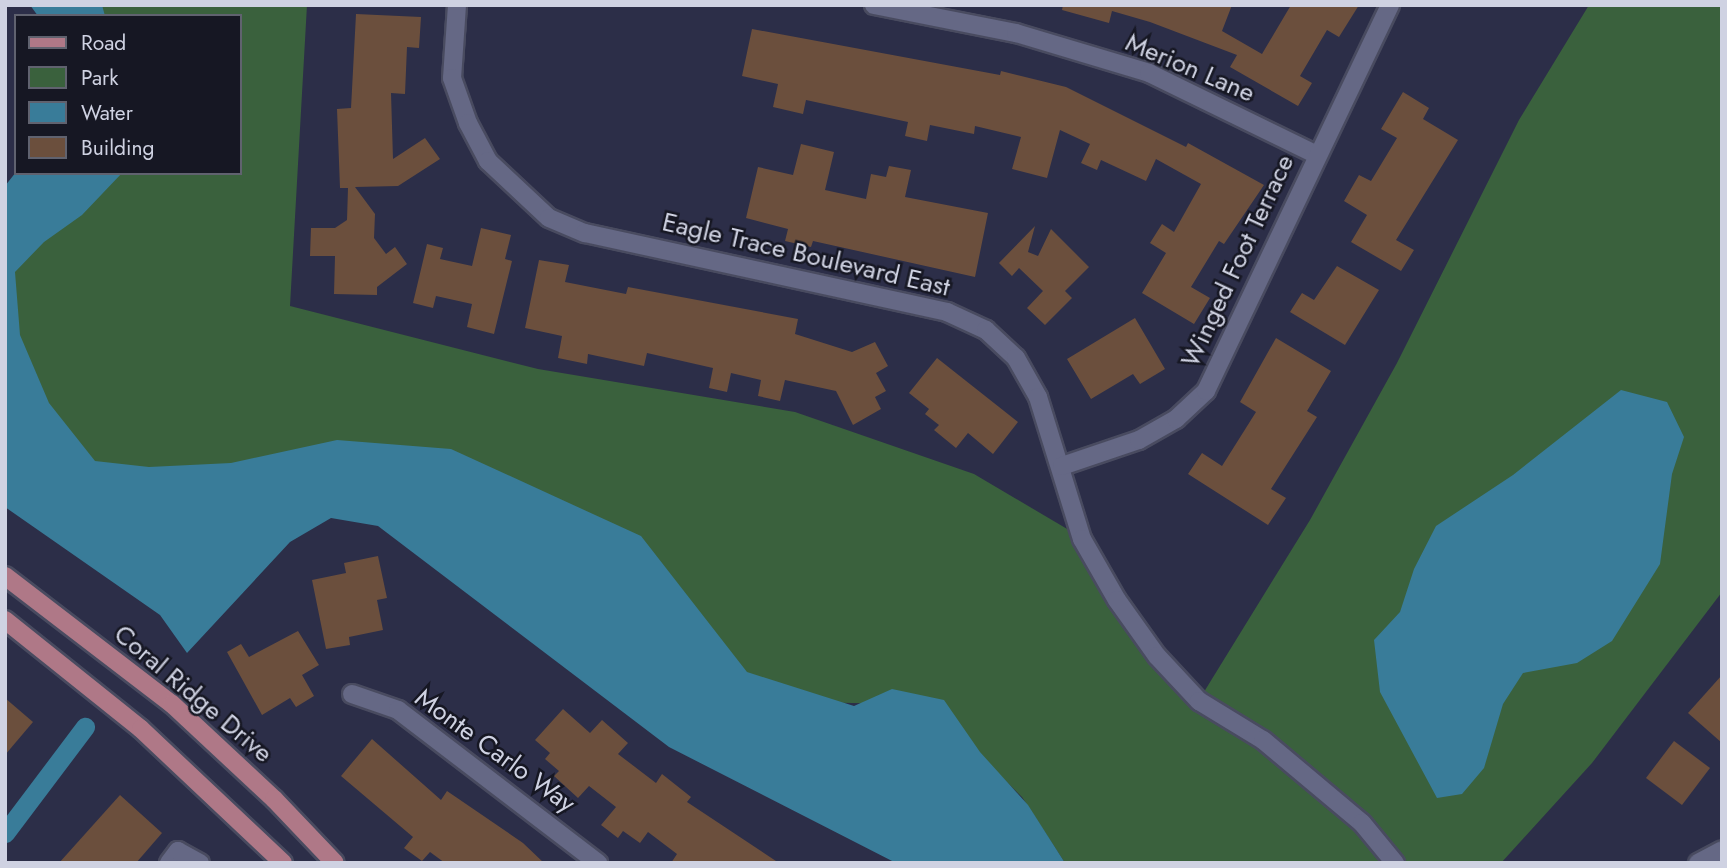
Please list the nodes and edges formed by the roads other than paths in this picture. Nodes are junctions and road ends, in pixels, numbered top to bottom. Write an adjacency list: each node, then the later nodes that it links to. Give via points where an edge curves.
1 (457, 5): 5 (street, Eagle Trace Boulevard East, via 452,78 468,123 488,161 549,218 585,233 947,312 986,330 1016,358 1038,397)
2 (874, 5): 4 (street, Merion Lane, via 1016,33 1149,73)
3 (1390, 5): 4 (street, Winged Foot Terrace)
4 (1317, 155): 5 (street, Winged Foot Terrace, via 1206,391 1177,419 1139,440)
5 (1062, 466): 15 (street, Eagle Trace Boulevard East, via 1082,539 1157,656 1199,701 1263,740 1362,823)
6 (5, 576): 13 (main road, Coral Ridge Drive, via 172,704)
7 (5, 620): 12 (main road, via 141,729)
8 (352, 694): 14 (street, Monte Carlo Way, via 398,710)
9 (1722, 850): 16 (street)
10 (169, 863): 11 (street, via 178,851)
11 (200, 863)
12 (283, 863)
13 (335, 863)
14 (598, 863)
15 (1395, 863)
16 (1698, 863)

